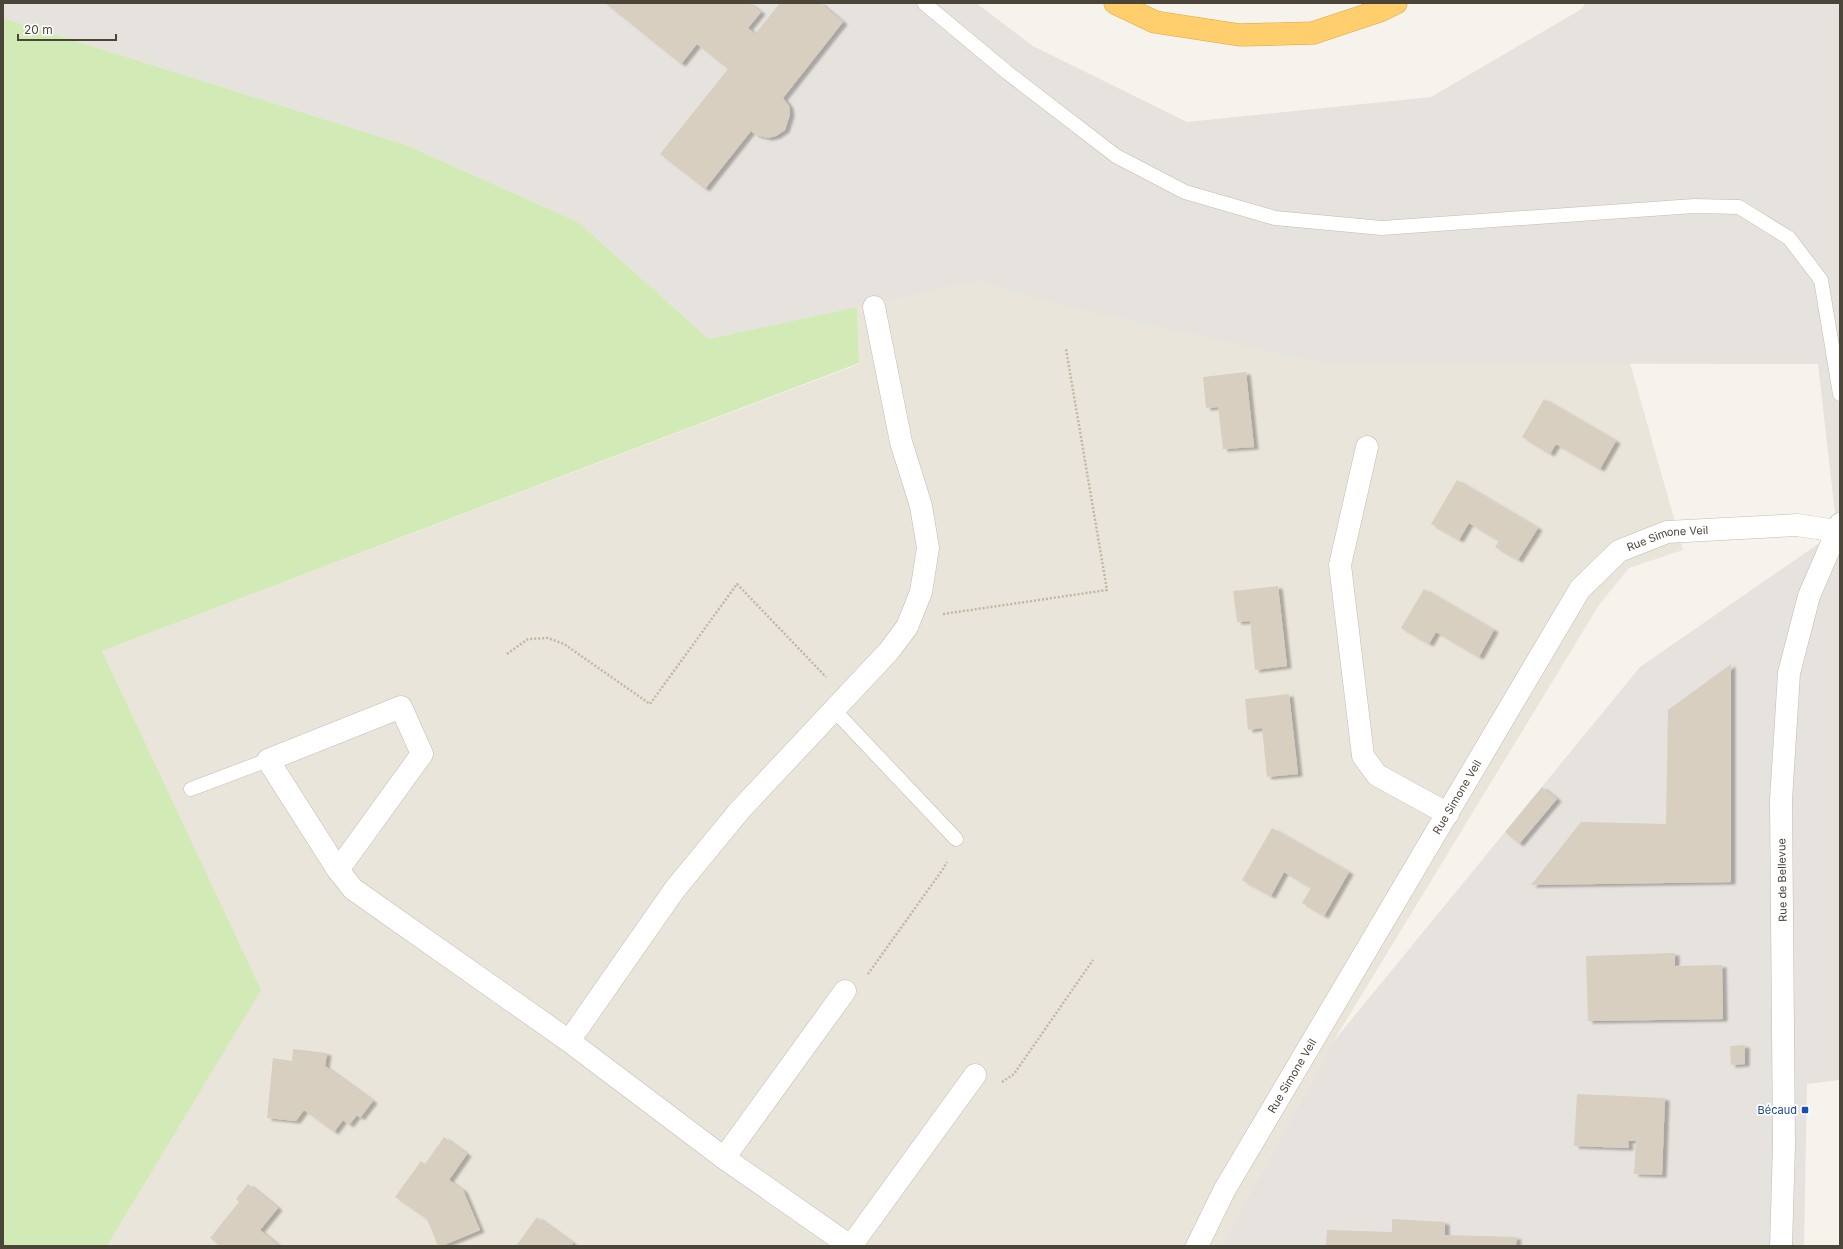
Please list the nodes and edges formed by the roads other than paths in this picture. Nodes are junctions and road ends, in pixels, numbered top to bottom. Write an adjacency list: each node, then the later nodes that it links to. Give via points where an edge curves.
1 (924, 3): 5 (lane, via 1008,73 1116,156 1185,192 1275,218 1382,228 1694,206 1739,207 1789,238 1821,280)
2 (1115, 3): 3 (highway, via 1156,22 1240,35 1313,33)
3 (1396, 3)
4 (874, 307): 8 (street, via 901,442 922,506 928,548 921,592 907,627 889,652)
5 (1840, 394)
6 (1367, 447): 11 (street, via 1340,565 1363,756 1377,775)
7 (1838, 528): 11 (street, Rue Simone Veil, via 1797,525 1667,532 1619,551 1580,589); 20 (street, Rue de Bellevue, via 1809,596 1788,673 1781,800 1784,1137)
8 (840, 704): 12 (lane); 15 (street, via 740,810 675,889)
9 (268, 760): 10 (lane); 13 (street); 13 (street, via 401,707 422,754)
10 (191, 789)
11 (1448, 814): 19 (street, Rue Simone Veil, via 1225,1189)
12 (956, 839)
13 (338, 870): 15 (street, via 353,889)
14 (845, 991): 17 (street)
15 (569, 1041): 17 (street)
16 (975, 1075): 18 (street)
17 (724, 1158): 18 (street)
18 (851, 1246)
19 (1197, 1246)
20 (1781, 1246)

